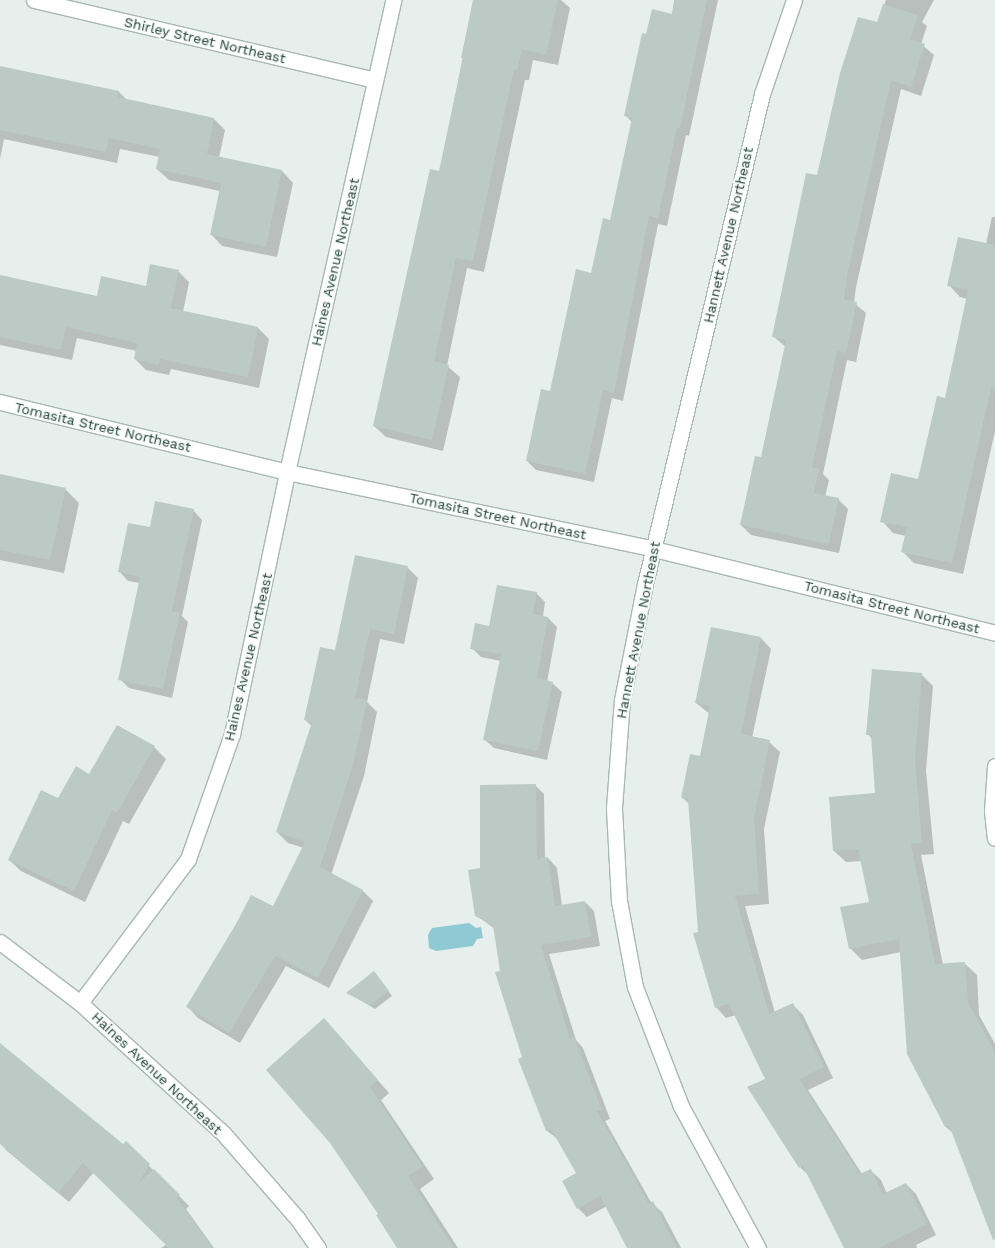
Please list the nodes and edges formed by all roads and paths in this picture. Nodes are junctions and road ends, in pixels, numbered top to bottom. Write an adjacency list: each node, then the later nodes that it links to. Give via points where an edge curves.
1 (34, 0): 4 (street, Shirley Street Northeast)
2 (393, 0): 4 (street, Haines Avenue Northeast)
3 (794, 0): 7 (street, Hannett Avenue Northeast, via 762,94)
4 (375, 80): 6 (street, Haines Avenue Northeast)
5 (0, 402): 6 (street, Tomasita Street Northeast)
6 (288, 472): 7 (street, Tomasita Street Northeast); 12 (street, Haines Avenue Northeast, via 232,734 188,859)
7 (654, 549): 8 (street, Tomasita Street Northeast); 14 (street, Hannett Avenue Northeast, via 622,700 614,808 619,901 636,986 681,1106)
8 (995, 633)
9 (995, 766): 10 (street, via 992,812)
10 (995, 838)
11 (0, 942): 12 (street)
12 (80, 1003): 13 (street, Haines Avenue Northeast, via 223,1134 297,1218)
13 (318, 1248)
14 (758, 1248)

